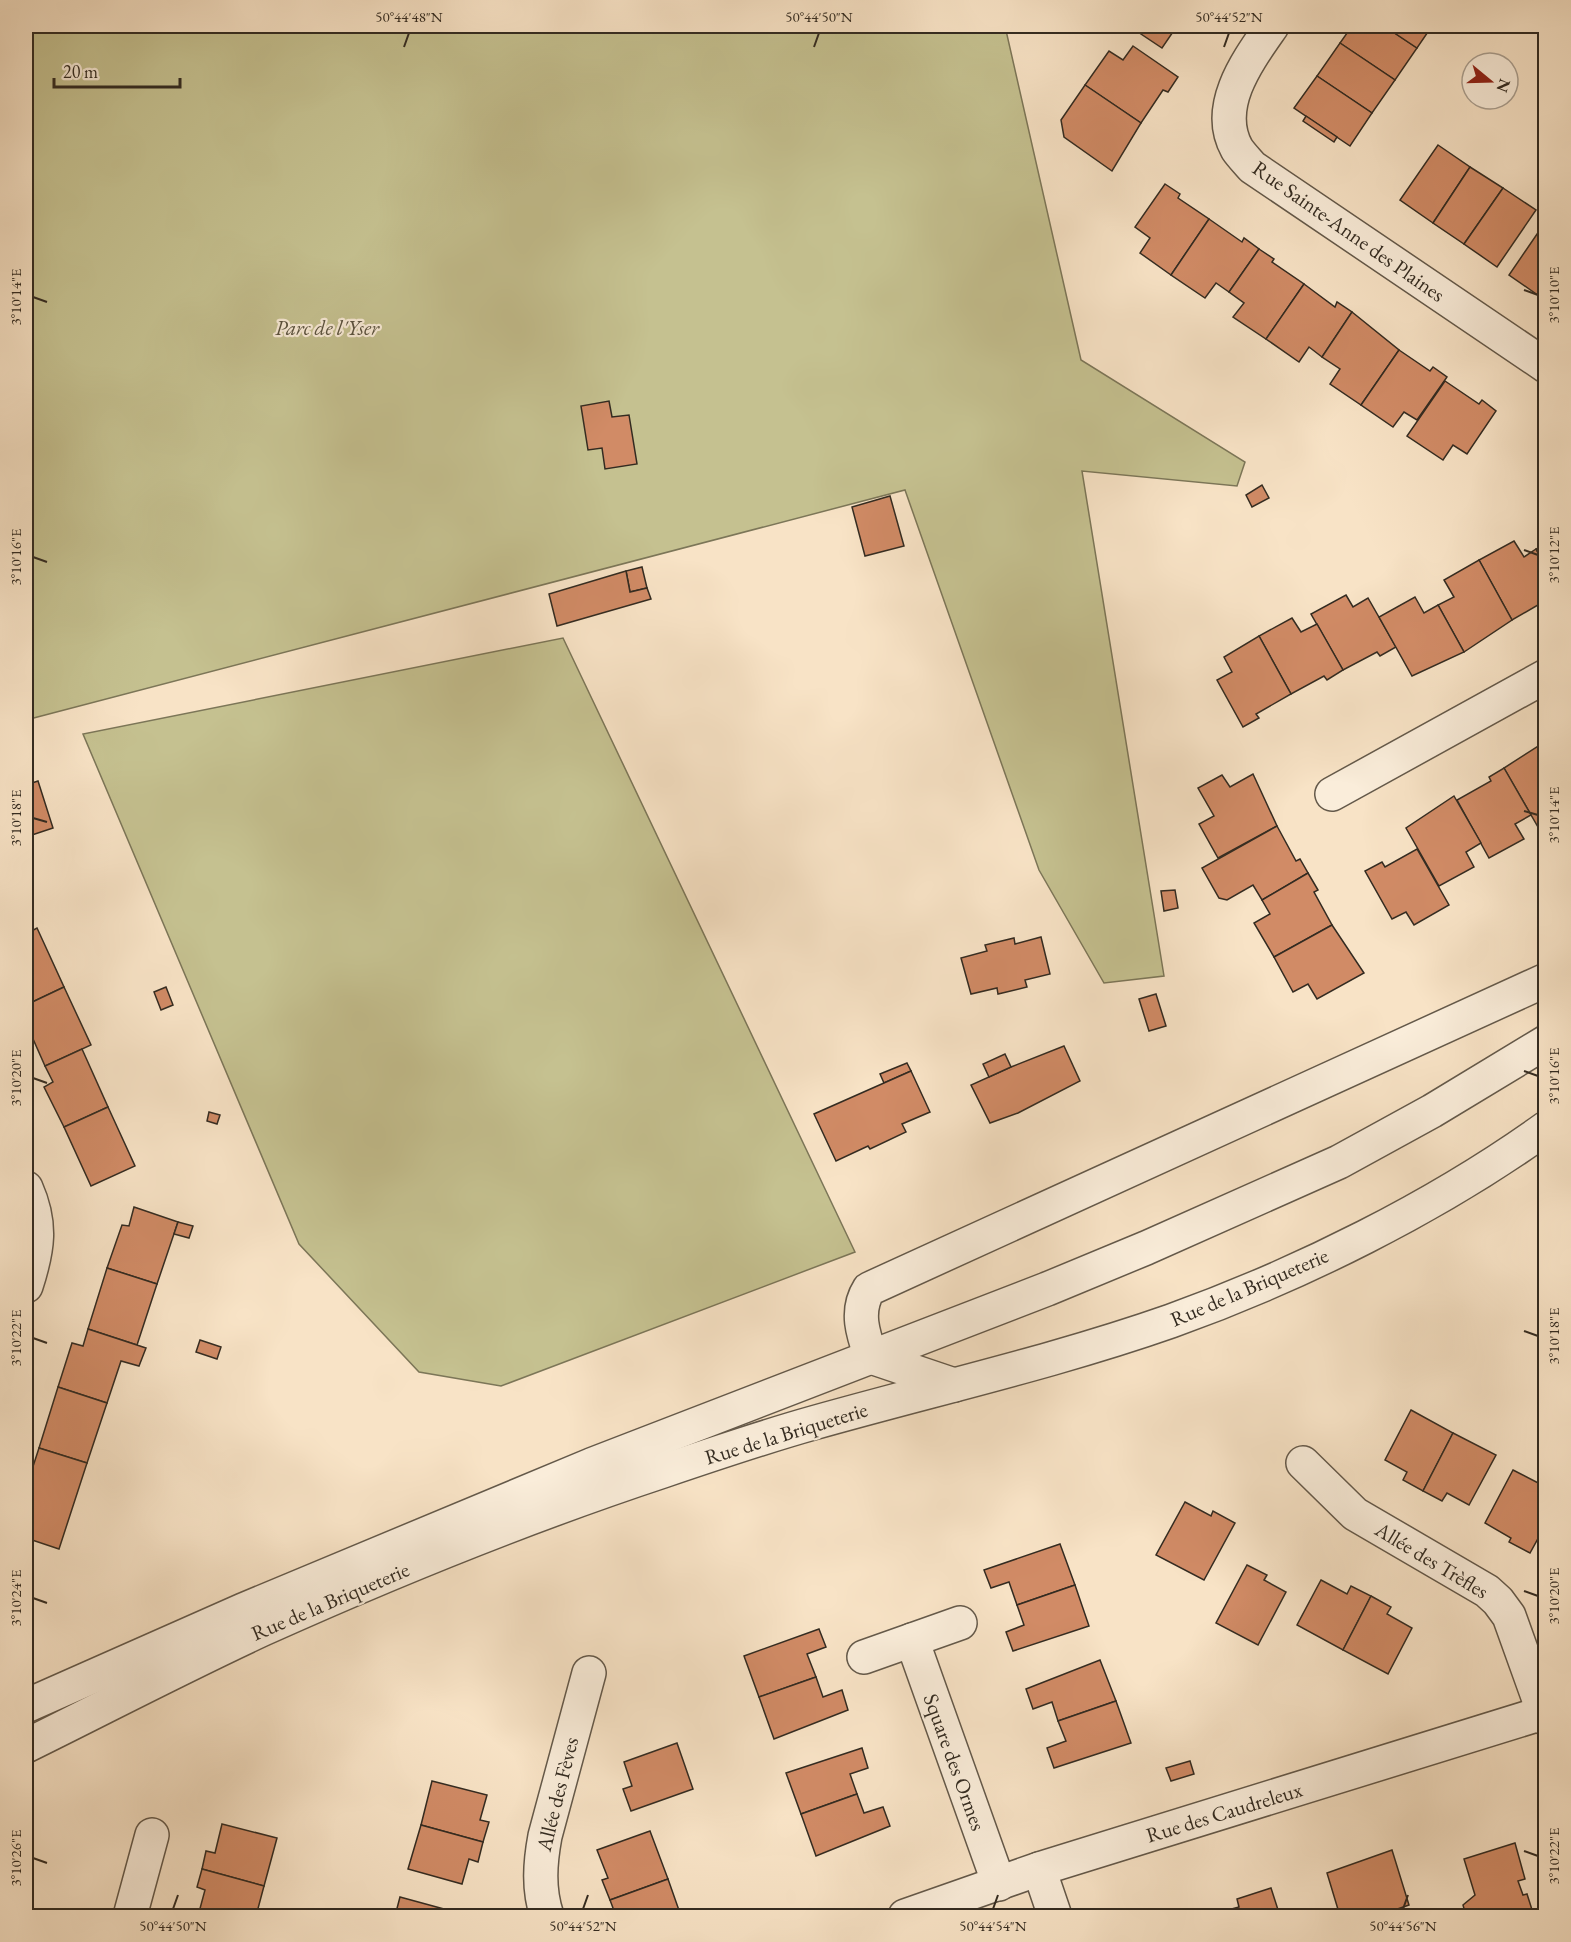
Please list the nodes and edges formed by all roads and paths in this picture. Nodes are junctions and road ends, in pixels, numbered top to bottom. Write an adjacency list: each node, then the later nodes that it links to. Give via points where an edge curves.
1 (1272, 26): 2 (street, Rue Sainte-Anne des Plaines, via 1243,68 1230,108 1237,148 1252,167)
2 (1545, 366)
3 (1545, 676): 4 (street)
4 (1332, 794)
5 (1545, 980): 10 (street, via 868,1289 861,1315)
6 (1545, 1042): 10 (street, Rue de la Briqueterie, via 1339,1162 1146,1248)
7 (1545, 1128): 11 (street, Rue de la Briqueterie, via 1453,1188 1308,1265 1241,1294 1100,1345)
8 (26, 1188): 9 (street, via 37,1223 37,1244)
9 (26, 1286)
10 (871, 1357): 11 (street); 12 (street, via 852,1387 787,1416); 18 (street, Rue de la Briqueterie, via 591,1465 243,1610)
11 (954, 1385): 12 (street, Rue de la Briqueterie)
12 (751, 1443): 20 (street, Rue de la Briqueterie, via 524,1520 348,1592 230,1645)
13 (1303, 1462): 19 (street, Allée des Trèfles, via 1355,1514 1498,1601 1509,1616)
14 (960, 1623): 15 (street)
15 (912, 1640): 16 (street); 23 (street, Square des Ormes)
16 (864, 1657)
17 (589, 1673): 25 (street, Allée des Fèves, via 540,1861)
18 (26, 1706)
19 (1545, 1714): 22 (street, Rue des Caudreleux)
20 (26, 1746)
21 (152, 1835): 24 (street)
22 (1039, 1869): 23 (street, Rue des Caudreleux); 27 (street)
23 (984, 1898): 26 (street, Rue des Caudreleux)
24 (130, 1917)
25 (547, 1917)
26 (905, 1917)
27 (1055, 1917)

